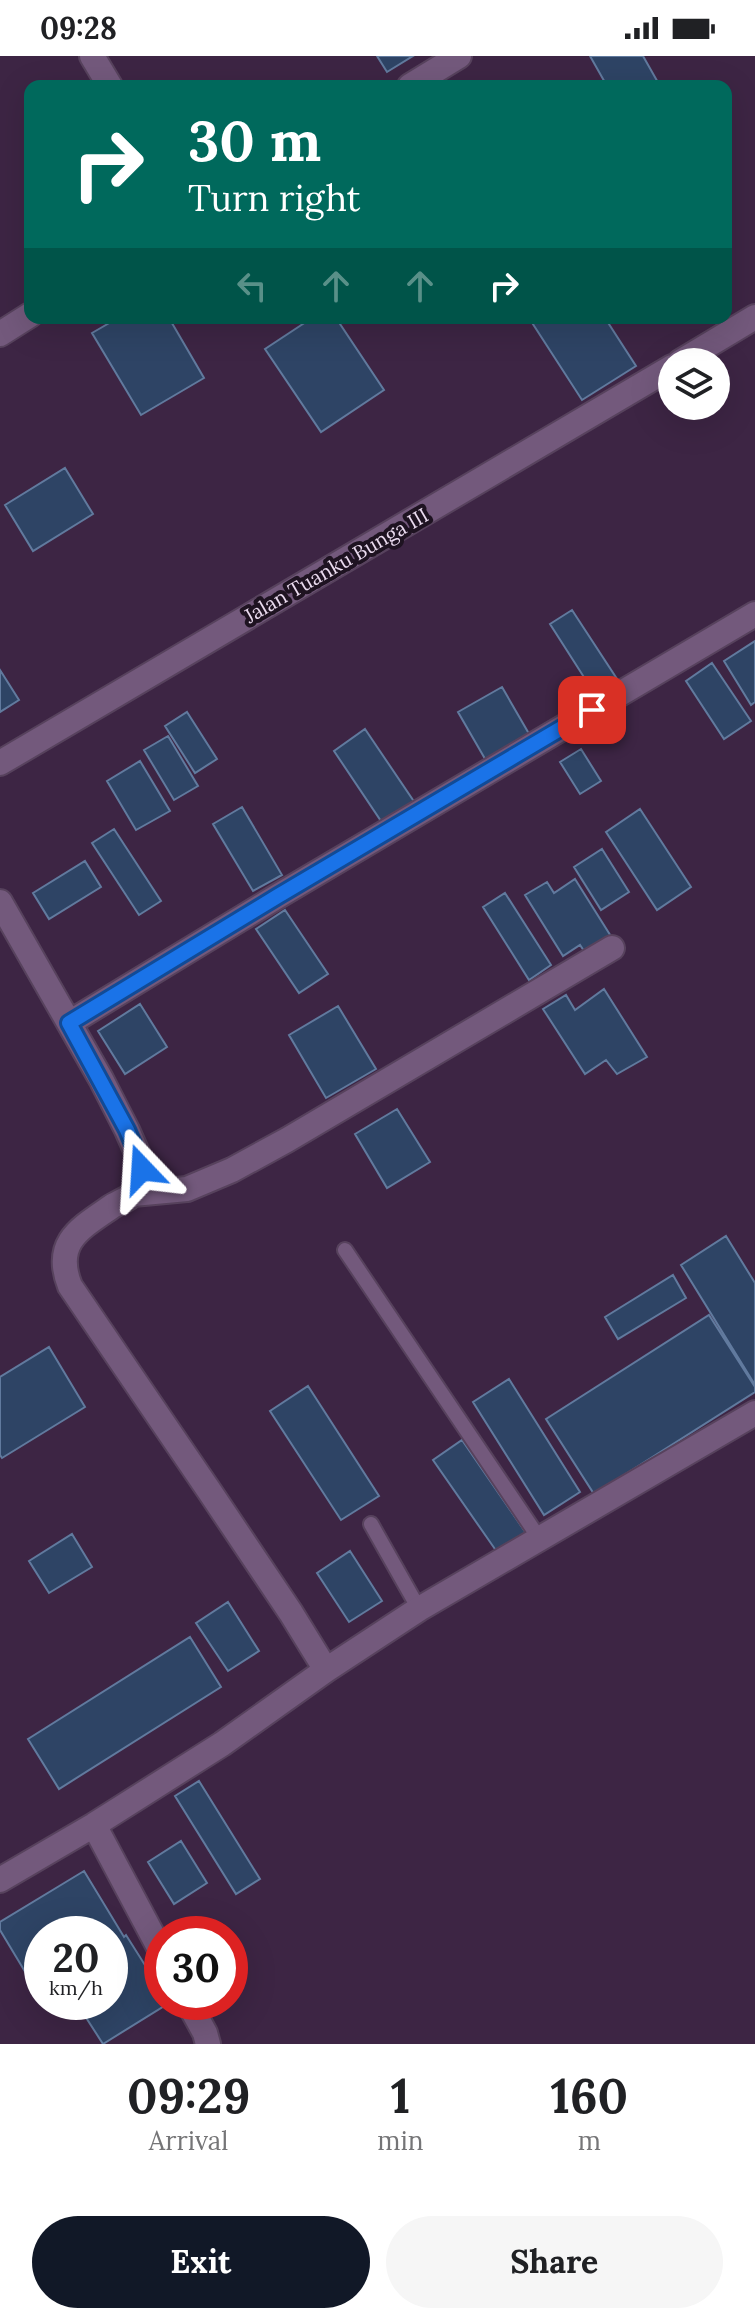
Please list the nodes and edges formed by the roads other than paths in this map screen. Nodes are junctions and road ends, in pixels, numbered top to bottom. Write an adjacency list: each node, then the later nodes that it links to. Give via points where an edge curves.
1 (92, 56): 3 (street)
2 (459, 56): 4 (street)
3 (106, 80)
4 (420, 80)
5 (755, 317): 8 (street)
6 (24, 319): 7 (street)
7 (0, 334)
8 (703, 348)
9 (658, 375): 11 (street, Jalan Tuanku Bunga III)
10 (755, 614): 14 (street)
11 (0, 763)
12 (0, 902): 14 (street)
13 (612, 948): 15 (street, via 232,1170 187,1189)
14 (69, 1023): 15 (street, via 140,1160)
15 (133, 1194): 21 (street, via 71,1239 65,1250 65,1274)
16 (345, 1250): 19 (lane)
17 (755, 1413): 19 (street)
18 (371, 1524): 20 (lane)
19 (539, 1538): 20 (street)
20 (419, 1609): 21 (street)
21 (326, 1670): 22 (street)
22 (94, 1825): 23 (street); 24 (street)
23 (0, 1880)
24 (144, 1919)
25 (198, 2020): 26 (street)
26 (208, 2044)

